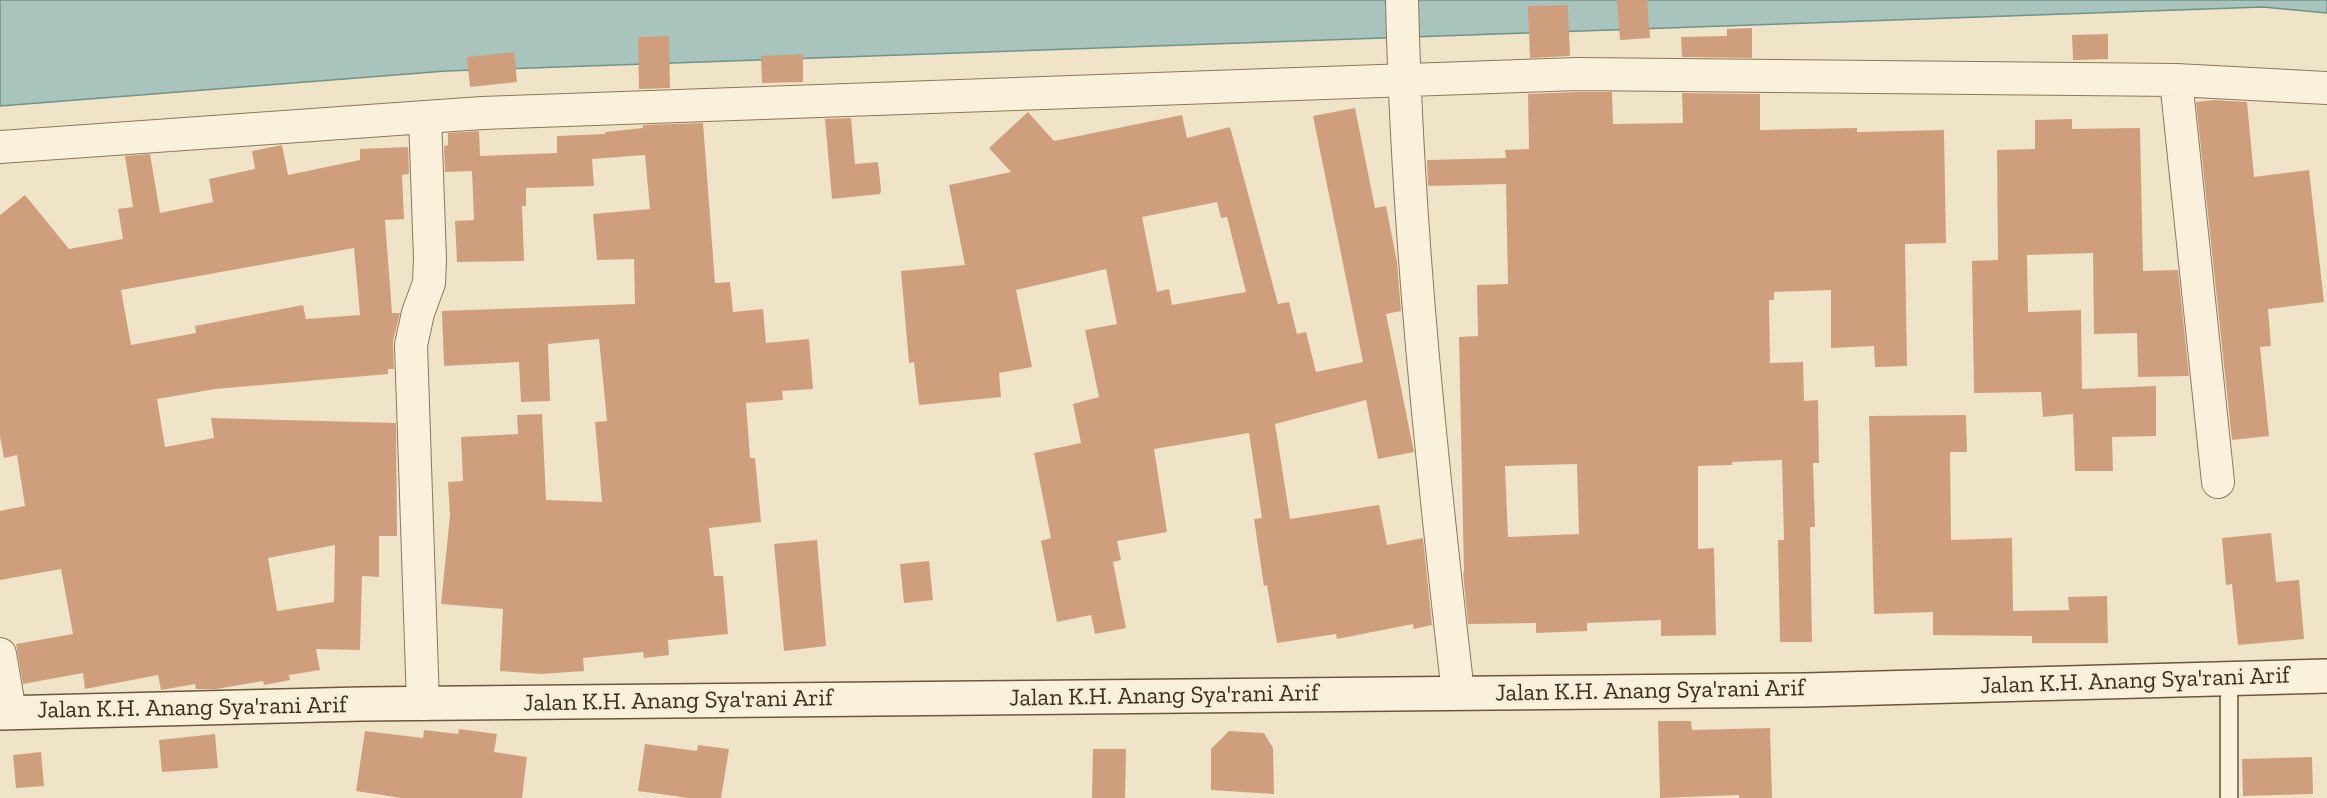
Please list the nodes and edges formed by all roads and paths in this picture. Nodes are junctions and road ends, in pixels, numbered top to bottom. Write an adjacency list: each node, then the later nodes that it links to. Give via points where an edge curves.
1 (1402, 0): 2 (street)
2 (1404, 80): 3 (street, via 1589,74); 5 (street); 11 (street, via 1430,447)
3 (2176, 80): 4 (street); 7 (street)
4 (2327, 87)
5 (425, 117): 6 (street); 12 (street, via 429,283 411,345)
6 (0, 147)
7 (2218, 482)
8 (0, 654): 13 (street)
9 (2327, 676): 10 (street, Jalan K.H. Anang Sya'rani Arif)
10 (2229, 679): 11 (street, Jalan K.H. Anang Sya'rani Arif, via 1805,690); 14 (lane)
11 (1458, 693): 12 (street, Jalan K.H. Anang Sya'rani Arif)
12 (423, 704): 13 (street, Jalan K.H. Anang Sya'rani Arif)
13 (5, 712)
14 (2229, 798)

